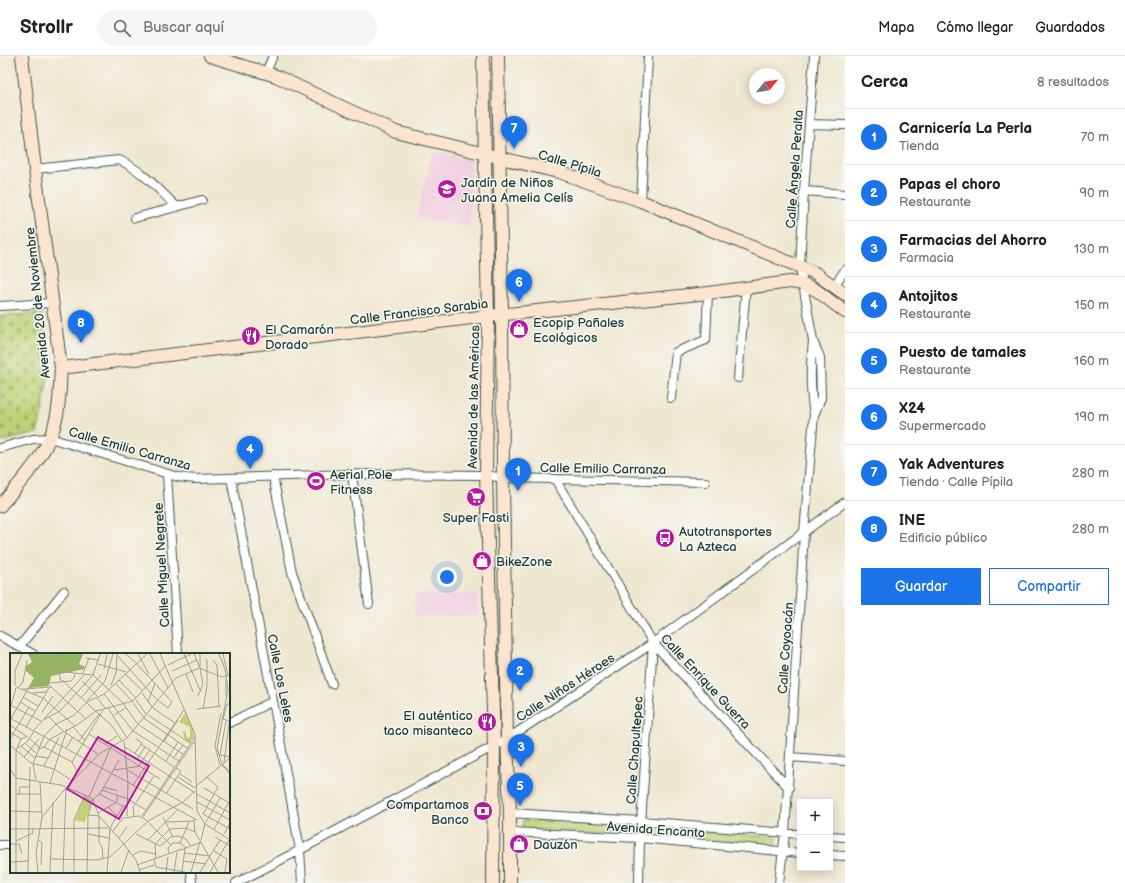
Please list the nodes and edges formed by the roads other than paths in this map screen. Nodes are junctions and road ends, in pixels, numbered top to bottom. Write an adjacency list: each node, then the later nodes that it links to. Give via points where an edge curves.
1 (22, 56): 13 (main road, Avenida 20 de Noviembre)
2 (210, 56): 8 (main road, Calle Pípila)
3 (273, 56): 8 (street)
4 (483, 56): 11 (main road, Avenida de las Américas)
5 (498, 56): 12 (main road)
6 (648, 56): 17 (street)
7 (814, 56): 9 (street, Calle Ángela Peralta)
8 (266, 72): 11 (main road, Calle Pípila, via 396,132)
9 (809, 124): 10 (street); 14 (street, Calle Ángela Peralta)
10 (845, 125)
11 (485, 153): 12 (main road, Calle Pípila); 31 (main road, Avenida de las Américas)
12 (500, 158): 17 (main road, Calle Pípila, via 562,173); 30 (main road)
13 (36, 169): 18 (street, via 119,160 150,181); 27 (main road, Avenida 20 de Noviembre)
14 (804, 192): 15 (street); 20 (street, Calle Ángela Peralta)
15 (845, 194)
16 (202, 200): 18 (street)
17 (641, 201): 20 (main road, Calle Pípila)
18 (177, 207): 19 (street)
19 (135, 218)
20 (800, 267): 22 (street, Calle Ángela Peralta); 23 (main road, Calle Pípila, via 816,273)
21 (845, 270): 23 (street)
22 (803, 284): 24 (main road, Calle Francisco Sarabia, via 790,282); 29 (main road, via 816,290); 47 (street, Calle Coyoacán, via 813,341 811,353 814,415)
23 (834, 286): 26 (main road, Calle Pípila)
24 (746, 287): 25 (main road, Calle Francisco Sarabia); 33 (street)
25 (708, 293): 30 (main road, Calle Francisco Sarabia); 34 (street, via 706,340 676,352)
26 (845, 294)
27 (52, 303): 28 (street); 32 (main road, Avenida 20 de Noviembre)
28 (0, 306)
29 (845, 312)
30 (502, 315): 31 (main road, Calle Francisco Sarabia); 42 (main road)
31 (488, 316): 32 (main road, Calle Francisco Sarabia); 39 (main road, Avenida de las Américas)
32 (61, 368): 35 (main road, Avenida 20 de Noviembre, via 57,416)
33 (738, 378)
34 (671, 398)
35 (50, 438): 36 (street, via 32,439); 37 (street, Calle Emilio Carranza); 46 (main road, Avenida 20 de Noviembre, via 31,470)
36 (0, 448)
37 (167, 474): 41 (street, Calle Emilio Carranza, via 195,479); 54 (street, Calle Miguel Negrete)
38 (352, 474): 39 (street, Calle Emilio Carranza); 40 (street, Calle Emilio Carranza); 49 (street)
39 (486, 475): 42 (street, Calle Emilio Carranza); 59 (main road, Avenida de las Américas)
40 (273, 476): 41 (street, Calle Emilio Carranza); 55 (street, via 292,572)
41 (231, 478): 56 (street, Calle Los Leles)
42 (503, 478): 43 (street, Calle Emilio Carranza); 58 (main road)
43 (555, 479): 44 (street, Calle Emilio Carranza); 51 (street, Calle Enrique Guerra)
44 (706, 482)
45 (845, 502): 47 (street, Calle Niños Héroes)
46 (0, 506)
47 (804, 533): 51 (street, Calle Niños Héroes); 60 (street, Calle Coyoacán)
48 (64, 590): 52 (street)
49 (369, 604)
50 (0, 636): 52 (street)
51 (653, 643): 58 (street, Calle Niños Héroes); 62 (street, Calle Enrique Guerra); 64 (street, Calle Chapultepec)
52 (19, 647): 53 (street)
53 (31, 653)
54 (178, 653)
55 (332, 684)
56 (273, 701): 57 (street); 71 (street, Calle Los Leles)
57 (230, 722)
58 (508, 738): 59 (street, Calle Niños Héroes); 63 (main road)
59 (494, 746): 71 (street, Calle Niños Héroes); 80 (main road, Avenida de las Américas)
60 (790, 757): 61 (street); 62 (street, Calle Coyoacán)
61 (845, 761)
62 (789, 788): 66 (street, Calle Coyoacán)
63 (510, 813): 64 (street, Avenida Encanto); 65 (main road)
64 (641, 821): 66 (street, Avenida Encanto); 70 (street, Calle Chapultepec)
65 (510, 832): 70 (street, Avenida Encanto); 81 (main road)
66 (785, 833): 67 (street, Avenida Encanto); 72 (street, Calle Coyoacán)
67 (797, 834)
68 (833, 836): 69 (street)
69 (845, 837)
70 (640, 838): 72 (street, Avenida Encanto); 82 (street, Calle Chapultepec)
71 (300, 850): 78 (street, Calle Niños Héroes); 79 (street, Calle Los Leles)
72 (783, 851): 73 (street, Avenida Encanto); 83 (street, Calle Coyoacán)
73 (797, 853)
74 (833, 855): 75 (street)
75 (845, 856)
76 (191, 873): 77 (street)
77 (192, 883)
78 (236, 883)
79 (302, 883)
80 (492, 883)
81 (510, 883)
82 (639, 883)
83 (779, 883)

